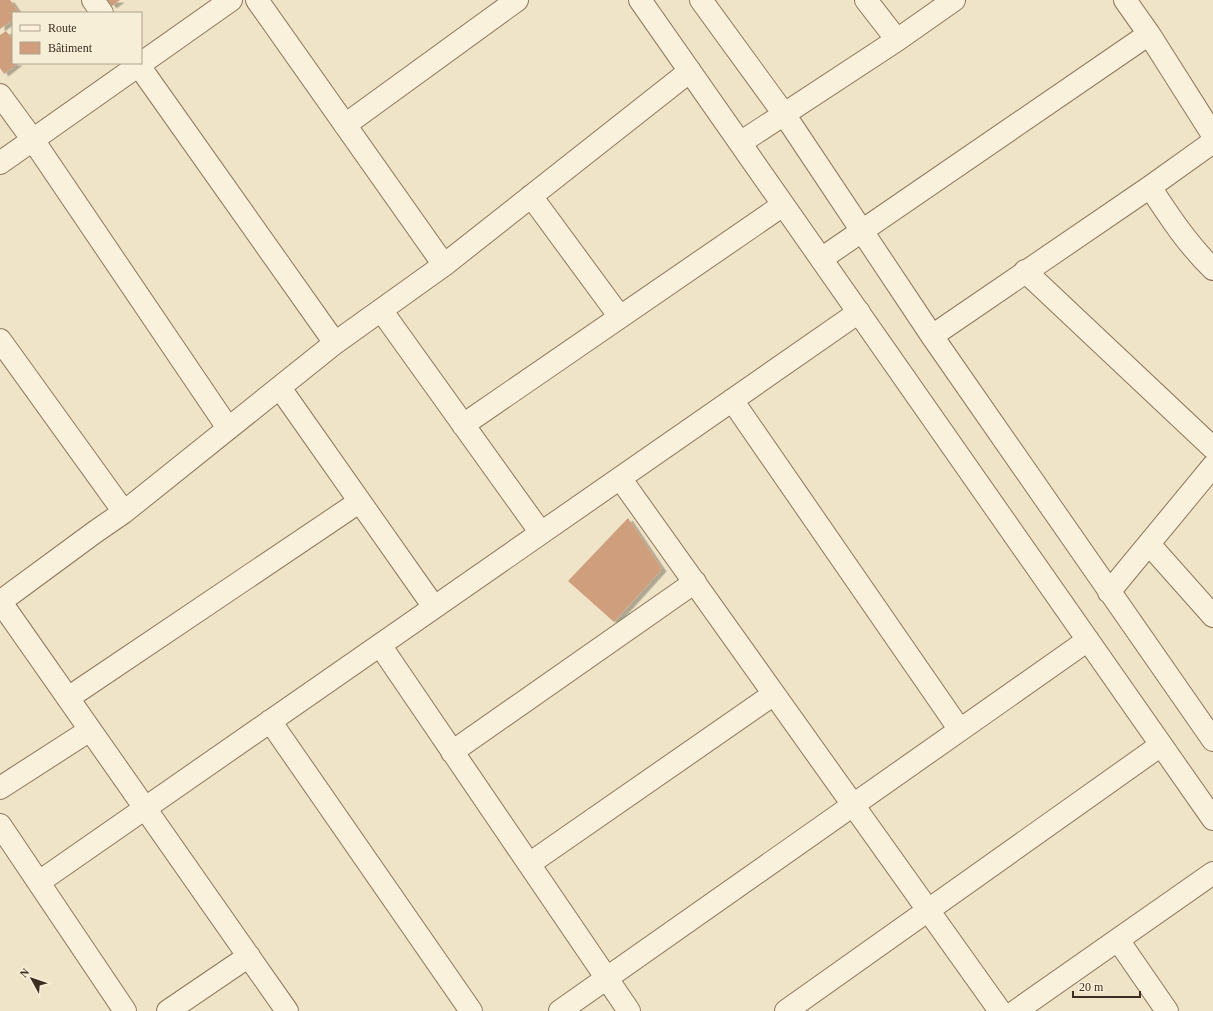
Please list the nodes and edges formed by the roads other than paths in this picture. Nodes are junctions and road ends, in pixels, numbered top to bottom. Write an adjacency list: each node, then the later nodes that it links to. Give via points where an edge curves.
1 (93, 0): 10 (street)
2 (231, 0): 13 (street)
3 (257, 0): 18 (street)
4 (517, 0): 18 (street)
5 (640, 0): 15 (street)
6 (701, 0): 17 (street)
7 (866, 0): 12 (street)
8 (954, 0): 12 (street)
9 (1125, 0): 11 (street)
10 (101, 12)
11 (1149, 34): 19 (street); 27 (street)
12 (897, 40): 17 (street)
13 (142, 61)
14 (138, 64): 20 (street); 37 (street)
15 (690, 71): 22 (street); 25 (street)
16 (0, 95): 20 (street)
17 (784, 114): 22 (street); 27 (street)
18 (346, 125): 29 (street)
19 (1213, 135)
20 (33, 140): 23 (street); 41 (street)
21 (1213, 142): 24 (street)
22 (740, 143): 26 (street)
23 (0, 163)
24 (1150, 187): 30 (street, via 1171,219); 31 (street)
25 (531, 196): 29 (street); 34 (street)
26 (783, 205): 28 (street); 34 (street)
27 (861, 231): 28 (street); 35 (street)
28 (821, 259): 33 (street)
29 (444, 265): 32 (street)
30 (1213, 269)
31 (1026, 271): 35 (street); 42 (street)
32 (381, 310): 37 (street); 40 (street)
33 (859, 312): 39 (street); 54 (street)
34 (620, 317): 40 (street)
35 (932, 336): 50 (street)
36 (0, 340): 46 (street)
37 (335, 343): 38 (street)
38 (280, 388): 41 (street); 45 (street)
39 (732, 400): 44 (street); 60 (street)
40 (463, 425): 47 (street)
41 (228, 428): 46 (street)
42 (1213, 448)
43 (1210, 474): 48 (street)
44 (620, 478): 47 (street); 49 (street)
45 (359, 502): 52 (street); 57 (street)
46 (124, 512): 51 (street)
47 (541, 533): 52 (street)
48 (1149, 544): 50 (street); 53 (street)
49 (695, 582): 56 (street); 63 (street)
50 (1109, 592): 61 (street)
51 (0, 601): 57 (street)
52 (434, 607): 55 (street)
53 (1213, 616)
54 (1088, 640): 60 (street); 62 (street)
55 (380, 645): 58 (street); 63 (street)
56 (774, 694): 65 (street); 69 (street)
57 (68, 698): 59 (street)
58 (270, 721): 66 (street); 79 (street)
59 (90, 730): 64 (street); 66 (street)
60 (960, 730): 65 (street)
61 (1213, 740)
62 (1161, 745): 67 (street); 72 (street)
63 (452, 752): 69 (street)
64 (0, 788)
65 (854, 805): 72 (street); 75 (street)
66 (145, 808): 71 (street); 74 (street)
67 (1213, 819)
68 (0, 825): 71 (street)
69 (528, 864): 75 (street)
70 (1213, 873): 73 (street)
71 (38, 882): 76 (street)
72 (929, 910): 82 (street); 83 (street)
73 (1118, 940): 84 (street); 85 (street)
74 (249, 956): 77 (street); 78 (street)
75 (606, 978): 80 (street); 81 (street)
76 (125, 1011)
77 (168, 1011)
78 (288, 1011)
79 (471, 1011)
80 (560, 1011)
81 (629, 1011)
82 (786, 1011)
83 (1000, 1011)
84 (1016, 1011)
85 (1167, 1011)

